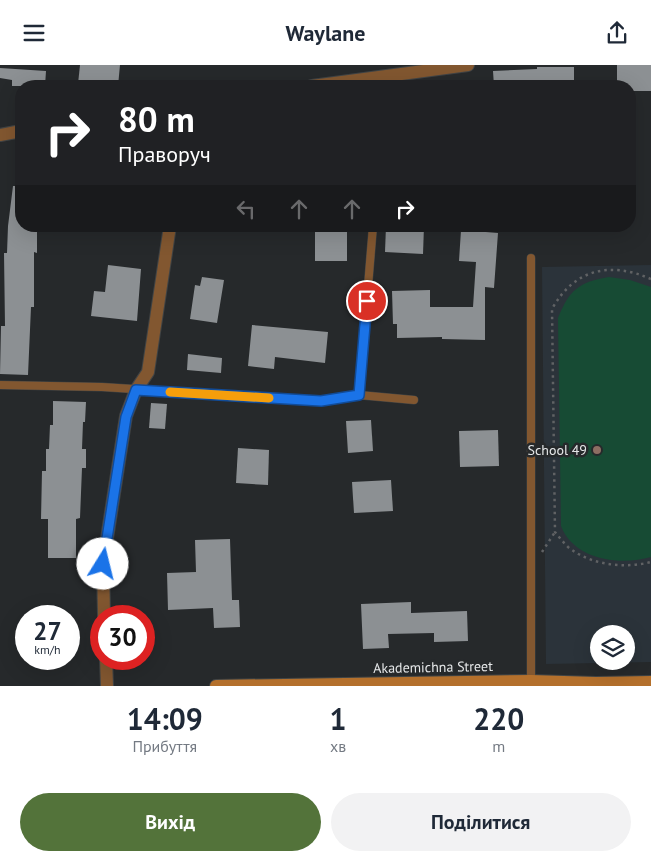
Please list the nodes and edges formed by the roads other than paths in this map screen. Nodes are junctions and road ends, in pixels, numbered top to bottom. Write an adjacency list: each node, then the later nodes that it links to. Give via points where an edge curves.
1 (468, 65): 2 (street)
2 (384, 80)
3 (15, 132): 4 (street)
4 (0, 135)
5 (169, 232): 9 (street, via 148,372)
6 (373, 232): 10 (lane)
7 (530, 258): 14 (lane)
8 (0, 385): 9 (lane)
9 (136, 390): 10 (lane, via 321,401); 12 (street, via 126,417 103,564)
10 (359, 395): 11 (lane)
11 (414, 400)
12 (104, 605)
13 (106, 670): 17 (street)
14 (530, 681): 16 (main road, Akademichna Street); 18 (main road, Akademichna Street)
15 (651, 682): 16 (main road, Akademichna Street)
16 (596, 684)
17 (107, 686)
18 (216, 686)

